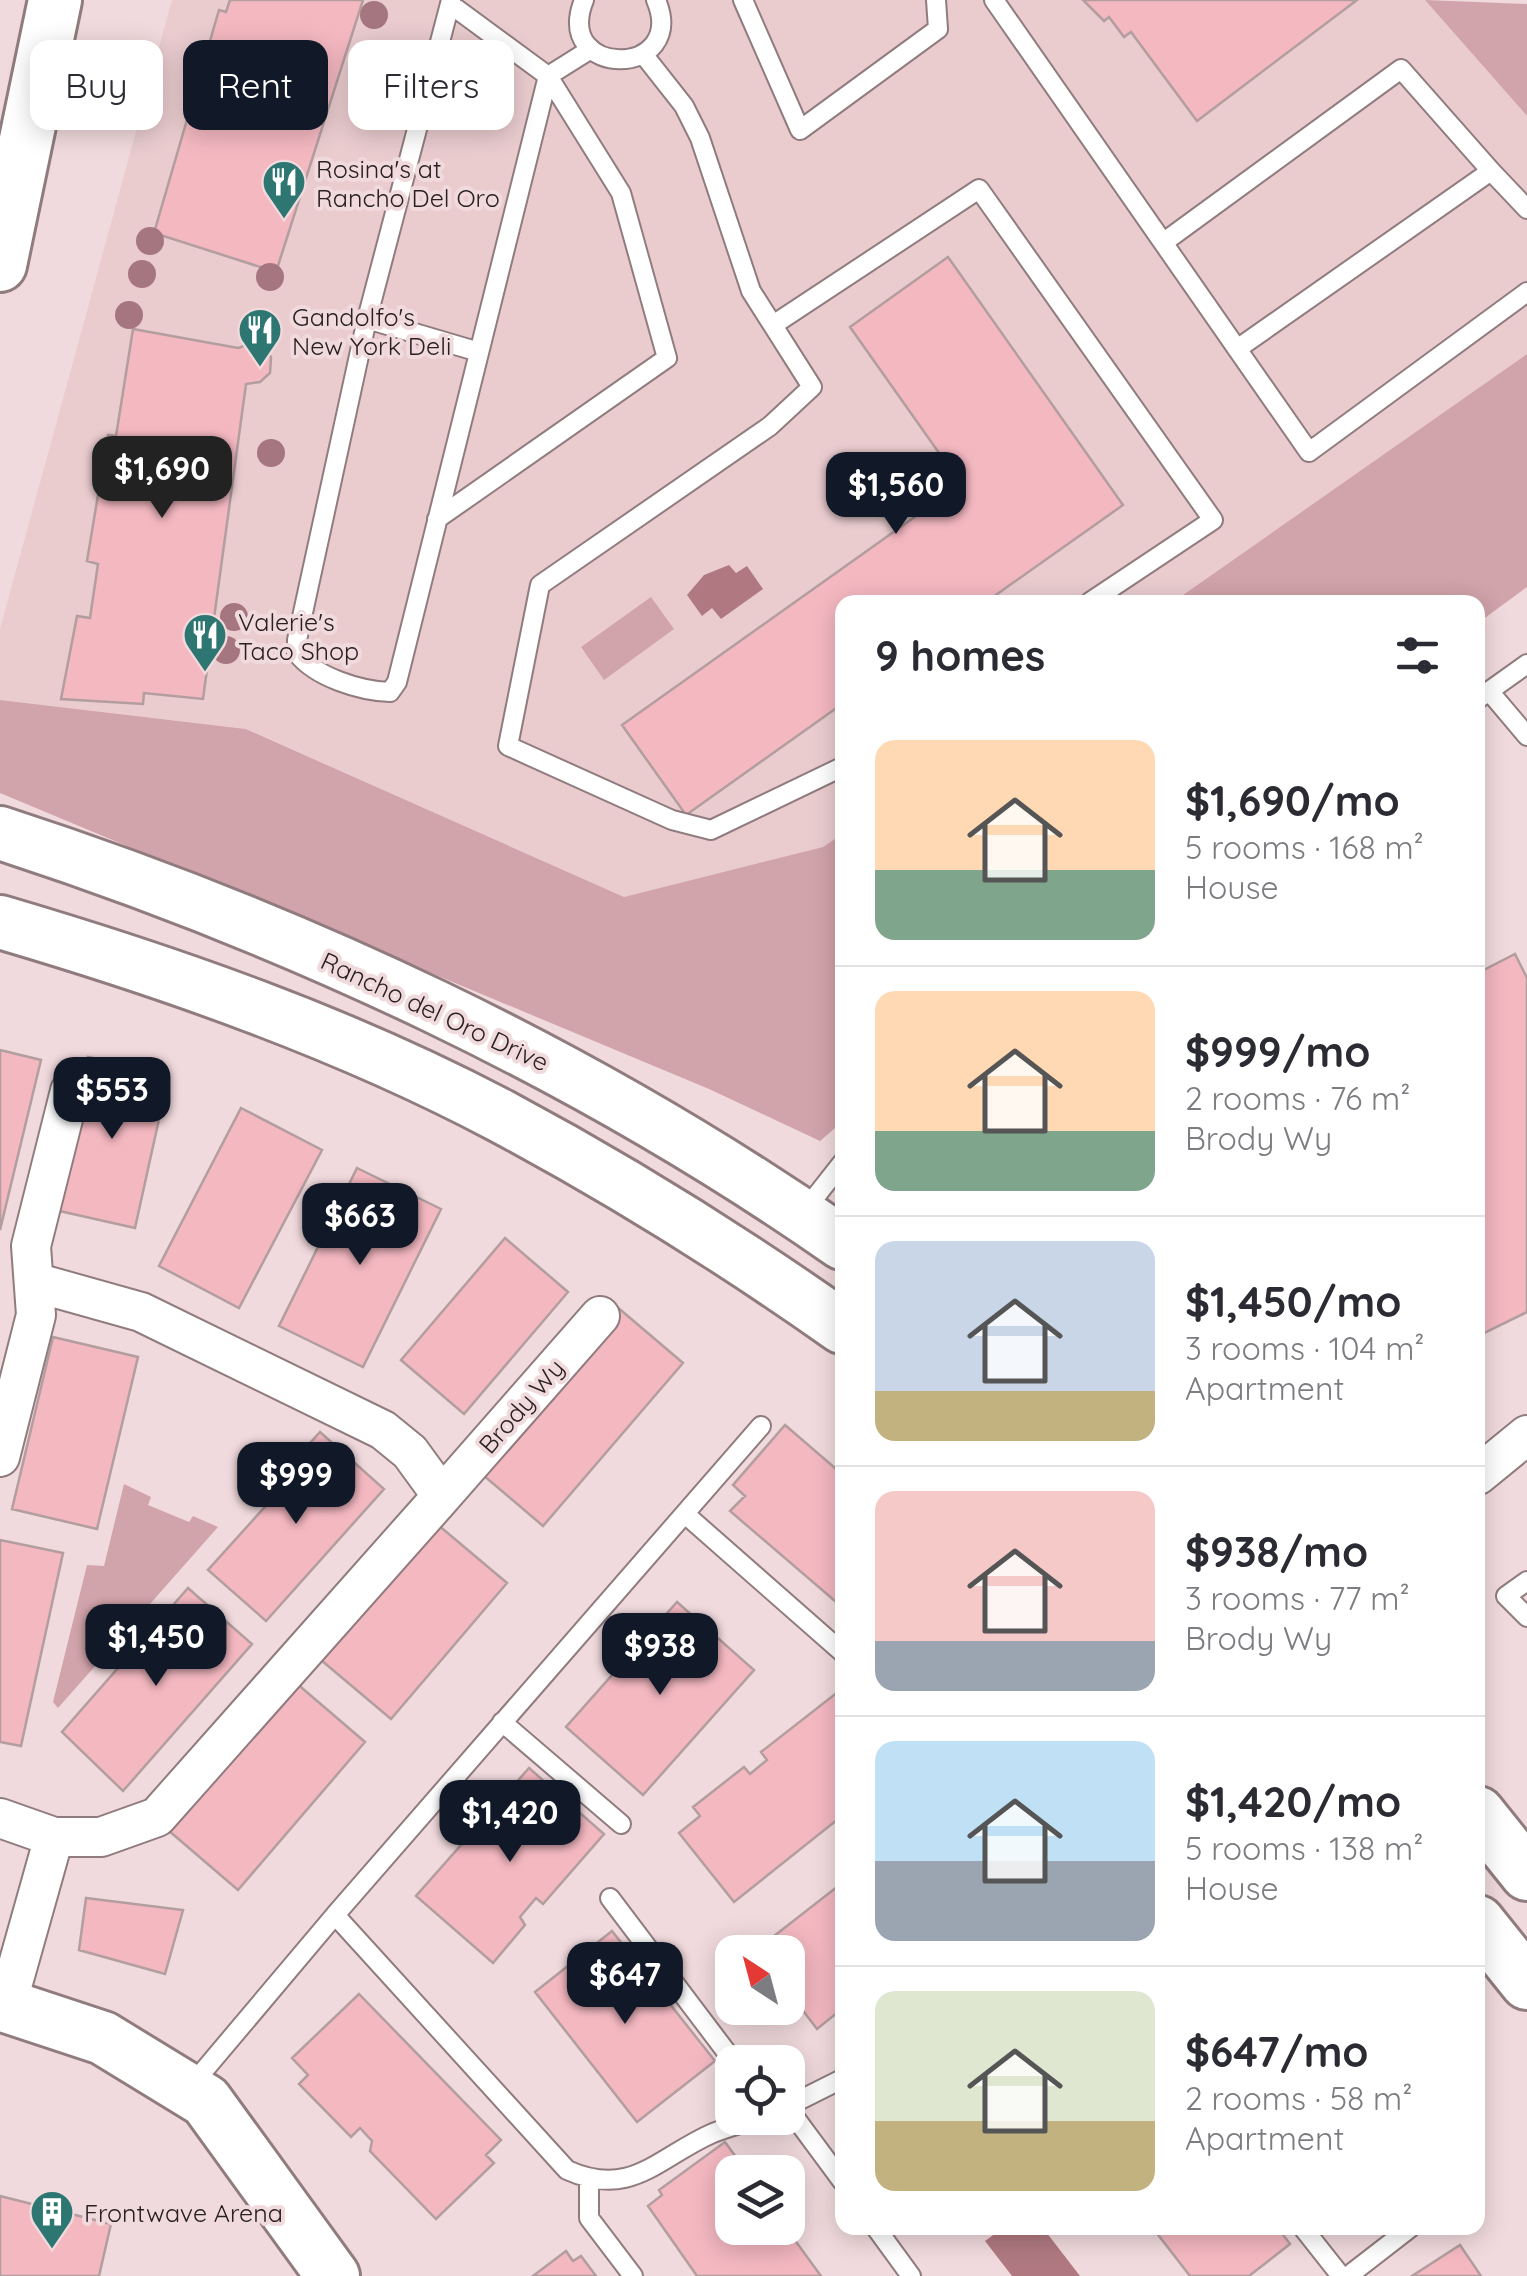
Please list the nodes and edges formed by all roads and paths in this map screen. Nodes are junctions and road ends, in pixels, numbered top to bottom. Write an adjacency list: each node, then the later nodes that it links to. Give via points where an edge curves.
1 (56, 0): 14 (main road)
2 (584, 0): 8 (lane, via 579,26)
3 (743, 0): 4 (lane, via 800,130 938,29)
4 (936, 0)
5 (994, 0): 13 (lane)
6 (659, 1): 9 (lane, via 660,31)
7 (451, 2): 10 (lane); 16 (lane)
8 (590, 49): 9 (lane, via 616,61); 10 (lane)
9 (643, 54): 17 (lane, via 700,138 736,253)
10 (548, 76): 19 (lane); 20 (lane, via 621,193 667,358)
11 (1490, 171): 12 (lane); 13 (lane, via 1400,69); 18 (lane)
12 (1527, 209)
13 (1164, 242): 18 (lane)
14 (0, 265)
15 (1527, 292): 18 (lane, via 1309,452)
16 (367, 319): 19 (lane); 20 (lane, via 298,640 296,654 308,669 390,692)
17 (773, 325): 21 (lane, via 980,189 1213,520); 26 (lane, via 812,387 770,426 540,586 508,746 672,820 711,830)
18 (1237, 349)
19 (478, 352): 20 (lane)
20 (437, 519)
21 (1100, 595)
22 (1527, 664): 23 (lane)
23 (1485, 694)
24 (1485, 697): 25 (lane)
25 (1527, 736)
26 (835, 770)
27 (0, 833): 31 (main road, Rancho del Oro Drive, via 250,923 530,1053)
28 (0, 922): 34 (main road, via 198,987 498,1114 748,1262)
29 (70, 1091): 32 (street, via 31,1246)
30 (835, 1186): 31 (lane)
31 (822, 1229)
32 (34, 1282): 37 (street, via 36,1314); 39 (street, via 141,1312 382,1430 410,1452)
33 (600, 1316): 39 (street, Brody Wy)
34 (835, 1322)
35 (761, 1426): 40 (lane)
36 (1527, 1435): 38 (street)
37 (0, 1456)
38 (1485, 1469)
39 (442, 1496): 48 (street, Brody Wy, via 157,1818 101,1838)
40 (685, 1514): 43 (lane); 44 (lane)
41 (1527, 1581): 42 (lane, via 1506,1596)
42 (1527, 1617)
43 (835, 1646)
44 (502, 1722): 47 (lane); 51 (lane)
45 (0, 1818): 48 (street, Brody Wy)
46 (1485, 1822): 49 (main road)
47 (620, 1824)
48 (54, 1837): 54 (street)
49 (1527, 1874)
50 (610, 1898): 55 (lane)
51 (336, 1915): 57 (lane); 62 (lane, via 566,2170)
52 (1485, 1931): 53 (main road)
53 (1527, 1983)
54 (4, 2004): 57 (main road, via 104,2038)
55 (721, 2045)
56 (835, 2082): 58 (lane)
57 (188, 2089): 66 (main road, via 206,2101)
58 (805, 2098)
59 (805, 2130): 61 (lane)
60 (715, 2133): 62 (lane, via 635,2178)
61 (835, 2171)
62 (589, 2180): 67 (lane, via 589,2218)
63 (881, 2235): 68 (lane)
64 (1309, 2235): 69 (lane)
65 (1400, 2235): 69 (lane)
66 (333, 2276)
67 (633, 2276)
68 (911, 2276)
69 (1344, 2276)

